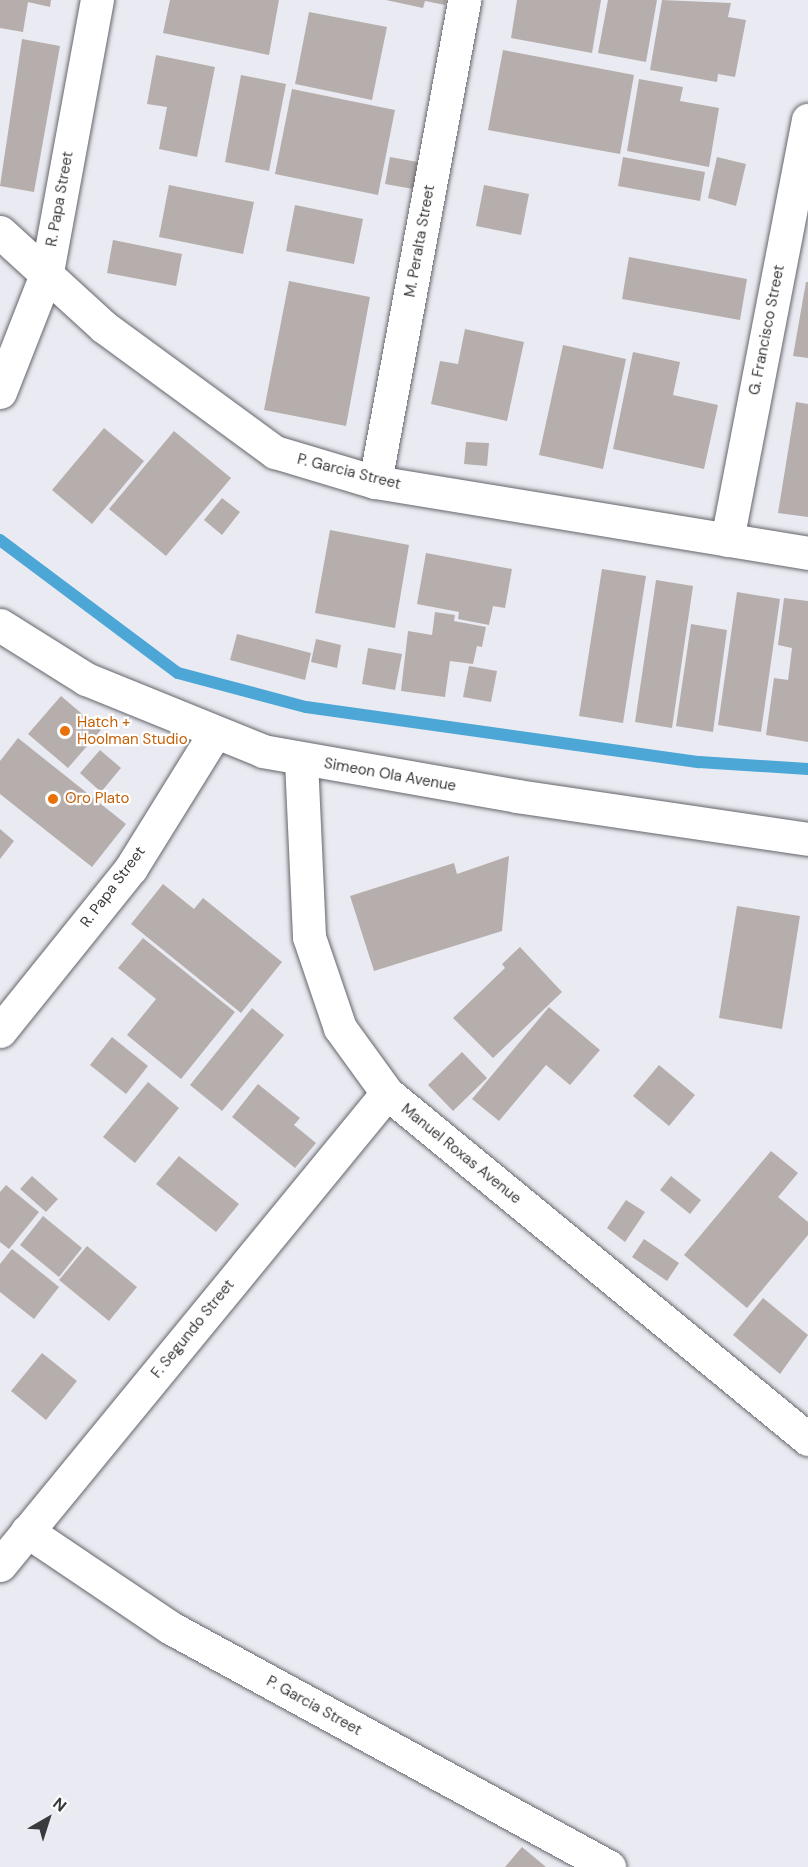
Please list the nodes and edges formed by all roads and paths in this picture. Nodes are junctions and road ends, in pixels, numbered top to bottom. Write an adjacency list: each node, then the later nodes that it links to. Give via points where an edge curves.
1 (97, 0): 5 (street, R. Papa Street)
2 (464, 0): 7 (street, M. Peralta Street)
3 (808, 120): 8 (street, G. Francisco Street)
4 (0, 232): 5 (street, P. Garcia Street)
5 (47, 272): 6 (street, R. Papa Street); 7 (street, P. Garcia Street, via 104,327 275,452)
6 (0, 392)
7 (375, 482): 8 (street, P. Garcia Street)
8 (727, 540): 9 (street, P. Garcia Street)
9 (808, 553)
10 (0, 625): 11 (street, Simeon Ola Avenue, via 86,678)
11 (214, 734): 12 (street, Simeon Ola Avenue); 14 (street, R. Papa Street, via 130,868)
12 (301, 760): 13 (street, Simeon Ola Avenue); 15 (street, Manuel Roxas Avenue, via 309,937 340,1028)
13 (808, 838)
14 (0, 1031)
15 (387, 1093): 16 (street, Manuel Roxas Avenue); 17 (street, F. Segundo Street)
16 (808, 1439)
17 (27, 1531): 18 (street, F. Segundo Street); 19 (street, P. Garcia Street, via 171,1628)
18 (0, 1565)
19 (609, 1867)

